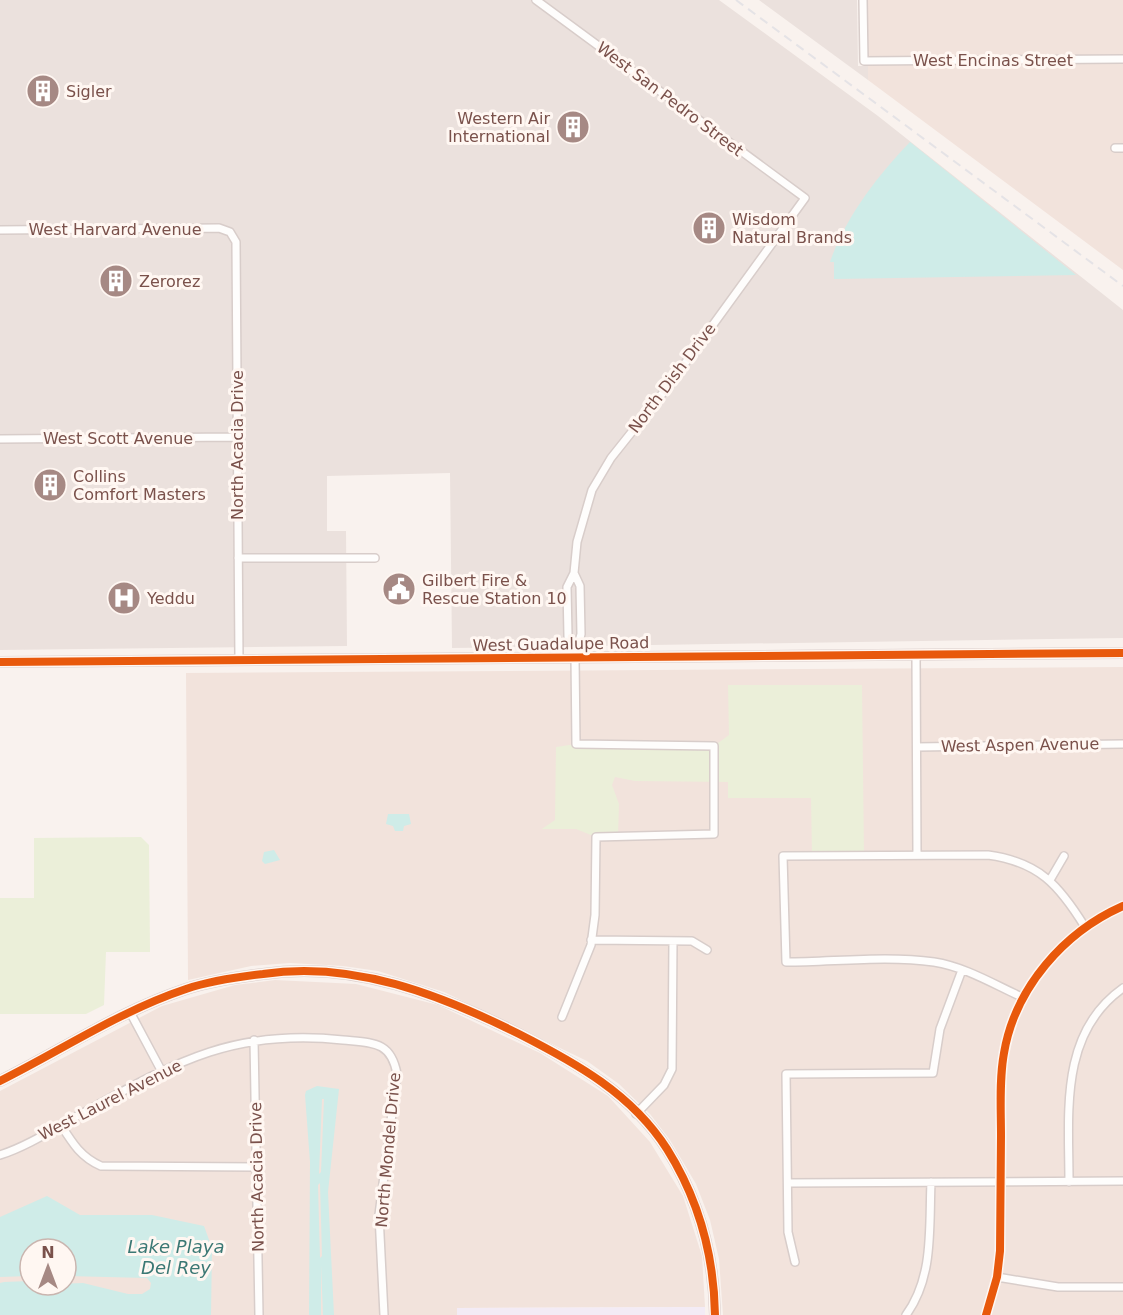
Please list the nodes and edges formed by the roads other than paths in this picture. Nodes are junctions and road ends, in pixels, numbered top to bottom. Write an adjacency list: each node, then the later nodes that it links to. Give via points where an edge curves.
1 (536, 0): 4 (street, West San Pedro Street)
2 (863, 0): 3 (street, West Encinas Street, via 864,61)
3 (1123, 59)
4 (805, 198): 11 (street, North Dish Drive, via 670,384 611,458 585,508)
5 (0, 230): 6 (street, West Harvard Avenue, via 219,228)
6 (230, 232): 7 (street, North Acacia Drive, via 237,251)
7 (237, 438): 8 (street, West Scott Avenue); 9 (street, North Acacia Drive)
8 (0, 439)
9 (238, 558): 10 (street); 15 (street, North Acacia Drive)
10 (375, 558)
11 (574, 573): 14 (street, North Dish Drive, via 580,586 581,634); 14 (street, North Dish Drive, via 567,587 568,636)
12 (1123, 653): 13 (main road, West Guadalupe Road)
13 (916, 655): 14 (main road, West Guadalupe Road); 18 (street)
14 (575, 657): 15 (main road, West Guadalupe Road); 24 (street, via 576,744 714,746 714,834 596,837)
15 (238, 660): 16 (main road, West Guadalupe Road)
16 (0, 662)
17 (1123, 744): 18 (street, West Aspen Avenue)
18 (917, 747): 19 (street)
19 (917, 855): 21 (street, via 1009,858); 27 (street, via 783,856 786,962 908,960)
20 (1064, 856): 21 (street)
21 (1050, 880): 23 (street)
22 (1123, 906): 23 (street)
23 (1085, 927): 29 (street, via 1041,969)
24 (591, 940): 25 (street); 31 (street)
25 (673, 941): 26 (street, via 692,941); 36 (street, via 672,1069 664,1085)
26 (707, 950)
27 (962, 969): 29 (street); 44 (street, via 940,1029 933,1073 786,1074)
28 (1123, 988): 43 (street, via 1098,1012 1073,1062 1068,1087)
29 (1024, 998): 42 (street, via 1004,1053)
30 (130, 1012): 34 (street); 35 (main road); 36 (main road, via 189,988 266,973 331,973 384,981 445,999 551,1050 608,1085)
31 (562, 1017)
32 (254, 1040): 33 (street, West Laurel Avenue, via 322,1037 371,1042 388,1050); 34 (street, West Laurel Avenue); 39 (street, North Acacia Drive)
33 (394, 1058): 49 (street, North Mondel Drive, via 398,1074 379,1215)
34 (161, 1070): 37 (street, West Laurel Avenue)
35 (0, 1081)
36 (636, 1114): 50 (main road, via 666,1148 690,1190 713,1265)
37 (61, 1125): 38 (street, West Laurel Avenue); 39 (street, via 76,1149 101,1166)
38 (0, 1155)
39 (258, 1167): 48 (street, North Acacia Drive)
40 (1123, 1181): 43 (street)
41 (930, 1182): 42 (street); 44 (street); 51 (street, via 928,1256 922,1284)
42 (1001, 1182): 43 (street); 46 (street)
43 (1069, 1182)
44 (788, 1183): 45 (street, via 788,1232)
45 (795, 1262)
46 (997, 1277): 47 (street, via 1058,1287); 52 (street)
47 (1123, 1287)
48 (259, 1315)
49 (384, 1315)
50 (715, 1315)
51 (906, 1315)
52 (986, 1315)

